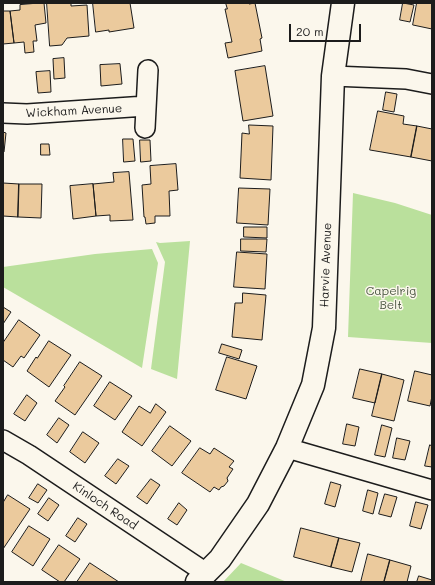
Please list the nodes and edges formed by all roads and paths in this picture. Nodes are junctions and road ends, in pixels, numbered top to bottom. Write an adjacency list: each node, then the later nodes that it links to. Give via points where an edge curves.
1 (342, 3): 3 (street, Harvie Avenue)
2 (148, 70): 5 (street)
3 (333, 76): 4 (street, via 406,78); 9 (street, Harvie Avenue, via 324,328 313,384)
4 (432, 84)
5 (146, 106): 6 (street, Wickham Avenue, via 27,114); 7 (street)
6 (3, 113)
7 (145, 128)
8 (3, 440): 11 (street, Kinloch Road, via 29,455)
9 (287, 448): 10 (street); 11 (street, Harvie Avenue, via 258,504 220,559)
10 (432, 490)
11 (202, 578)

